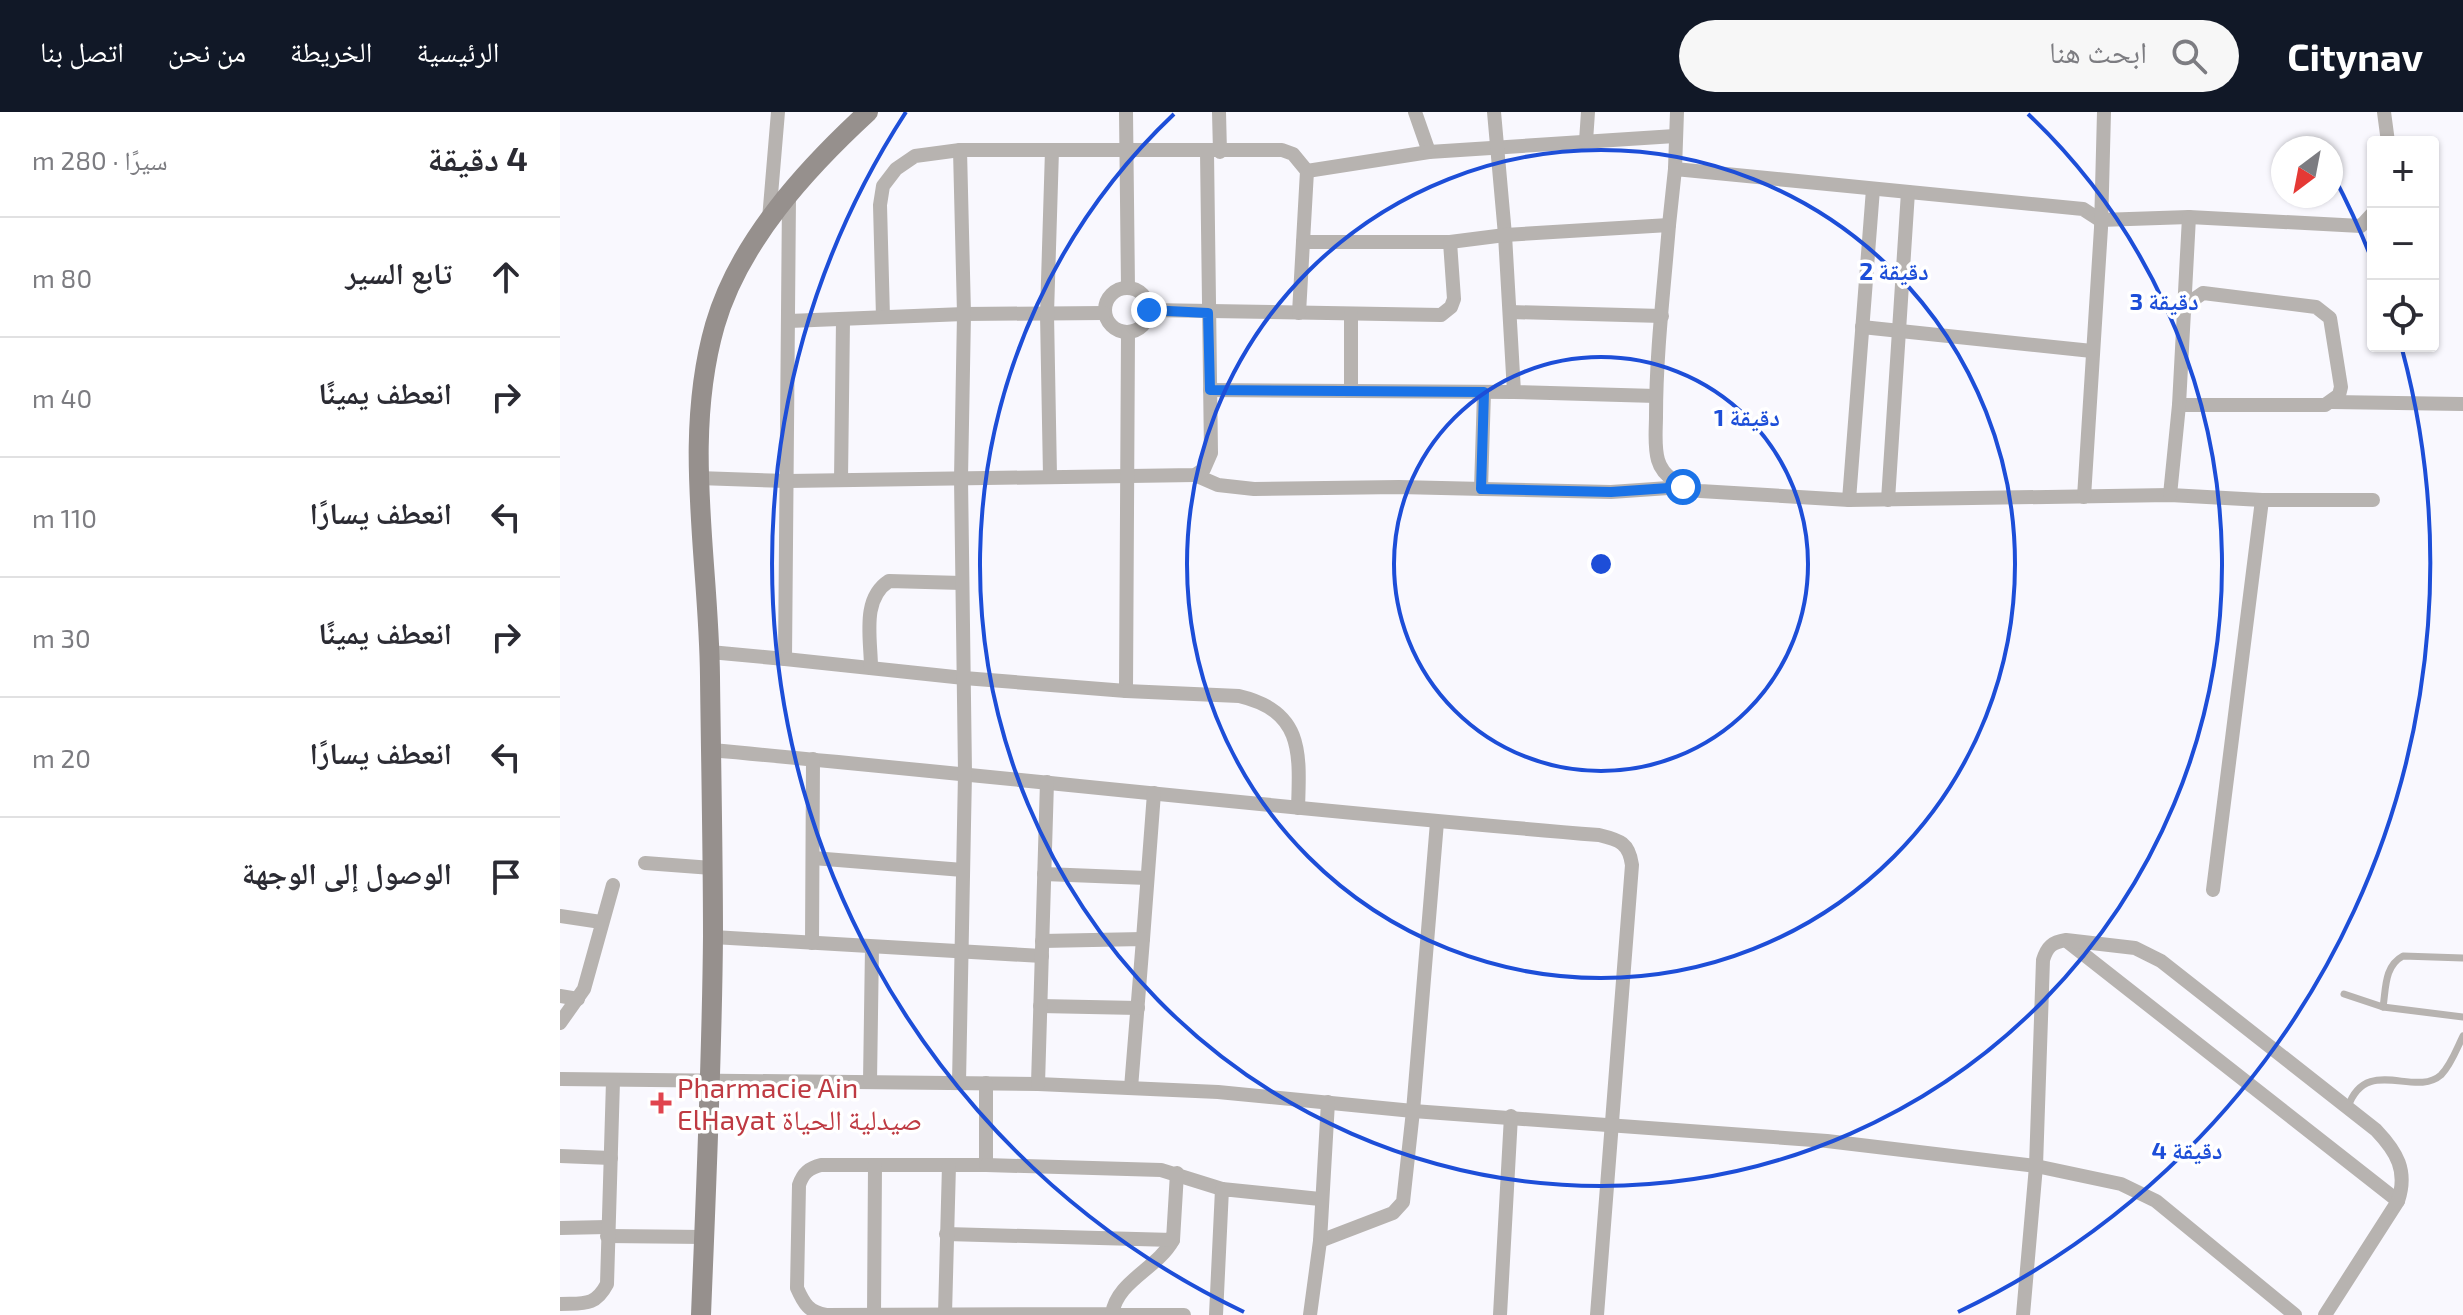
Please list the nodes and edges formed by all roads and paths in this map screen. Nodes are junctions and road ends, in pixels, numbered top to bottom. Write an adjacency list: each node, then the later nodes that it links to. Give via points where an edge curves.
1 (778, 112): 28 (street)
2 (868, 112): 24 (street, via 823,154)
3 (1126, 112): 17 (street)
4 (1219, 112): 18 (street)
5 (1415, 112): 19 (street)
6 (1494, 112): 14 (street)
7 (1588, 112): 13 (street)
8 (1677, 112): 11 (street)
9 (2104, 112): 26 (street)
10 (2384, 112): 12 (street)
11 (1675, 136): 13 (street); 20 (street)
12 (2387, 136)
13 (1586, 141): 14 (street)
14 (1498, 146): 19 (street); 30 (street)
15 (960, 150): 16 (street); 40 (street); 44 (street, via 915,156 883,186)
16 (1052, 150): 17 (street); 41 (street)
17 (1127, 151): 18 (street); 33 (street)
18 (1214, 152): 21 (street, via 1282,150 1293,154); 38 (street)
19 (1429, 152): 21 (street)
20 (1675, 169): 22 (street); 29 (street)
21 (1307, 171): 31 (street)
22 (1873, 189): 23 (street); 47 (street)
23 (1908, 192): 26 (street, via 2083,209); 48 (street)
24 (789, 197): 28 (street); 46 (street)
25 (2189, 217): 26 (street); 27 (street, via 2361,226); 35 (street)
26 (2100, 220): 50 (street)
27 (2367, 220)
28 (768, 224): 62 (street, via 752,243 716,323 702,381)
29 (1669, 225): 30 (street); 43 (street)
30 (1505, 235): 32 (street); 36 (street)
31 (1303, 242): 32 (street); 39 (street)
32 (1450, 242): 42 (street, via 1454,299 1446,312)
33 (1128, 288): 34 (street, via 1143,295); 37 (street, via 1110,295)
34 (1149, 310): 38 (street); 49 (street, via 1143,325)
35 (2185, 310): 56 (street, via 2203,293 2302,303 2325,312 2341,387); 58 (street)
36 (1510, 312): 43 (street); 54 (street)
37 (1104, 313): 41 (street); 49 (street, via 1117,330)
38 (1208, 313): 39 (street); 51 (street)
39 (1299, 313): 42 (street)
40 (964, 314): 41 (street); 44 (street); 63 (street)
41 (1047, 314): 60 (street)
42 (1351, 314): 52 (street)
43 (1662, 316): 55 (street)
44 (883, 317): 45 (street)
45 (843, 320): 46 (street); 64 (street)
46 (789, 321): 65 (street)
47 (1862, 327): 48 (street); 70 (street)
48 (1899, 330): 50 (street); 71 (street)
49 (1128, 333): 61 (street)
50 (2092, 351): 69 (street)
51 (1210, 390): 52 (street); 59 (street, via 1211,453)
52 (1351, 391): 53 (street)
53 (1484, 392): 54 (street); 67 (street)
54 (1514, 392): 55 (street)
55 (1656, 396): 66 (street, via 1658,462)
56 (2332, 402): 57 (street); 58 (street)
57 (2463, 404)
58 (2179, 405): 68 (street)
59 (1195, 475): 61 (street); 67 (street, via 1218,485 1254,489)
60 (1050, 476): 61 (street); 63 (street)
61 (1129, 476): 79 (street)
62 (698, 478): 65 (street); 75 (street)
63 (961, 478): 64 (street); 74 (street)
64 (841, 480): 65 (street)
65 (788, 481): 76 (street)
66 (1683, 487): 67 (street, via 1611,492); 70 (street)
67 (1481, 489)
68 (2170, 495): 69 (street); 72 (street)
69 (2084, 497): 71 (street)
70 (1849, 500): 71 (street)
71 (1888, 500)
72 (2262, 500): 73 (street); 94 (street)
73 (2373, 500)
74 (962, 583): 77 (street, via 889,581 880,587 871,607); 78 (street)
75 (710, 652): 76 (street); 80 (street)
76 (785, 659): 77 (street)
77 (871, 668): 78 (street)
78 (964, 678): 79 (street); 82 (street)
79 (1126, 691): 85 (street, via 1239,696 1275,711 1295,740)
80 (711, 750): 81 (street); 89 (street)
81 (813, 759): 82 (street); 87 (street)
82 (965, 773): 83 (street); 90 (street)
83 (1047, 782): 84 (street); 91 (street)
84 (1154, 793): 85 (street); 92 (street)
85 (1298, 808): 86 (street)
86 (1437, 822): 124 (street); 126 (street, via 1599,835 1630,851)
87 (813, 858): 90 (street); 100 (street)
88 (645, 863): 89 (street)
89 (712, 868): 97 (street)
90 (963, 870): 103 (street)
91 (1044, 874): 92 (street); 102 (street)
92 (1147, 878): 98 (street)
93 (613, 885): 96 (street)
94 (2213, 890)
95 (560, 916): 96 (street)
96 (601, 922): 107 (street)
97 (713, 937): 100 (street); 116 (street)
98 (1143, 939): 102 (street); 110 (street)
99 (2066, 940): 123 (street, via 2135,948 2151,955); 132 (street, via 2054,942 2043,960); 136 (street)
100 (812, 943): 101 (street)
101 (872, 947): 103 (street); 117 (street)
102 (1042, 948): 103 (street); 108 (street)
103 (961, 953): 118 (street)
104 (2463, 958): 109 (lane, via 2397,959 2388,974)
105 (2344, 994): 109 (lane)
106 (560, 996): 107 (street)
107 (578, 999): 112 (street)
108 (1040, 1006): 110 (street); 120 (street)
109 (2383, 1007): 111 (lane)
110 (1138, 1008): 121 (street)
111 (2463, 1017)
112 (560, 1023)
113 (2463, 1036): 123 (lane, via 2432,1080 2370,1082 2352,1096)
114 (560, 1079): 115 (street)
115 (613, 1081): 116 (street); 128 (street)
116 (708, 1082): 117 (street); 140 (street)
117 (870, 1082): 118 (street)
118 (959, 1083): 119 (street)
119 (986, 1083): 120 (street); 131 (street)
120 (1038, 1084): 121 (street)
121 (1131, 1088): 122 (street)
122 (1328, 1102): 124 (street); 135 (street)
123 (2348, 1107): 136 (street, via 2390,1145 2400,1163 2404,1184)
124 (1413, 1111): 125 (street); 142 (street, via 1403,1202 1393,1213)
125 (1511, 1116): 126 (street); 151 (street)
126 (1611, 1124): 132 (street, via 1827,1141); 152 (street)
127 (560, 1156): 128 (street)
128 (611, 1158): 138 (street)
129 (875, 1165): 130 (street); 147 (street); 147 (street, via 821,1165 802,1176 797,1288 813,1312)
130 (949, 1165): 131 (street); 139 (street)
131 (986, 1165): 133 (street)
132 (2036, 1166): 153 (street); 154 (street, via 2121,1184 2156,1201)
133 (1177, 1173): 134 (street); 141 (street)
134 (1222, 1189): 135 (street); 149 (street)
135 (1320, 1199): 142 (street)
136 (2398, 1201): 155 (street)
137 (560, 1228): 138 (street)
138 (607, 1232): 140 (street); 143 (street, via 607,1284 601,1297)
139 (946, 1234): 141 (street); 144 (street)
140 (704, 1237): 146 (street)
141 (1173, 1240): 145 (street, via 1157,1262 1118,1293)
142 (1320, 1241): 150 (street)
143 (560, 1304)
144 (945, 1314): 145 (street); 147 (street)
145 (1112, 1314): 148 (street)
146 (701, 1315)
147 (874, 1315)
148 (1184, 1315)
149 (1216, 1315)
150 (1310, 1315)
151 (1500, 1315)
152 (1597, 1315)
153 (2023, 1315)
154 (2295, 1315)
155 (2325, 1315)

